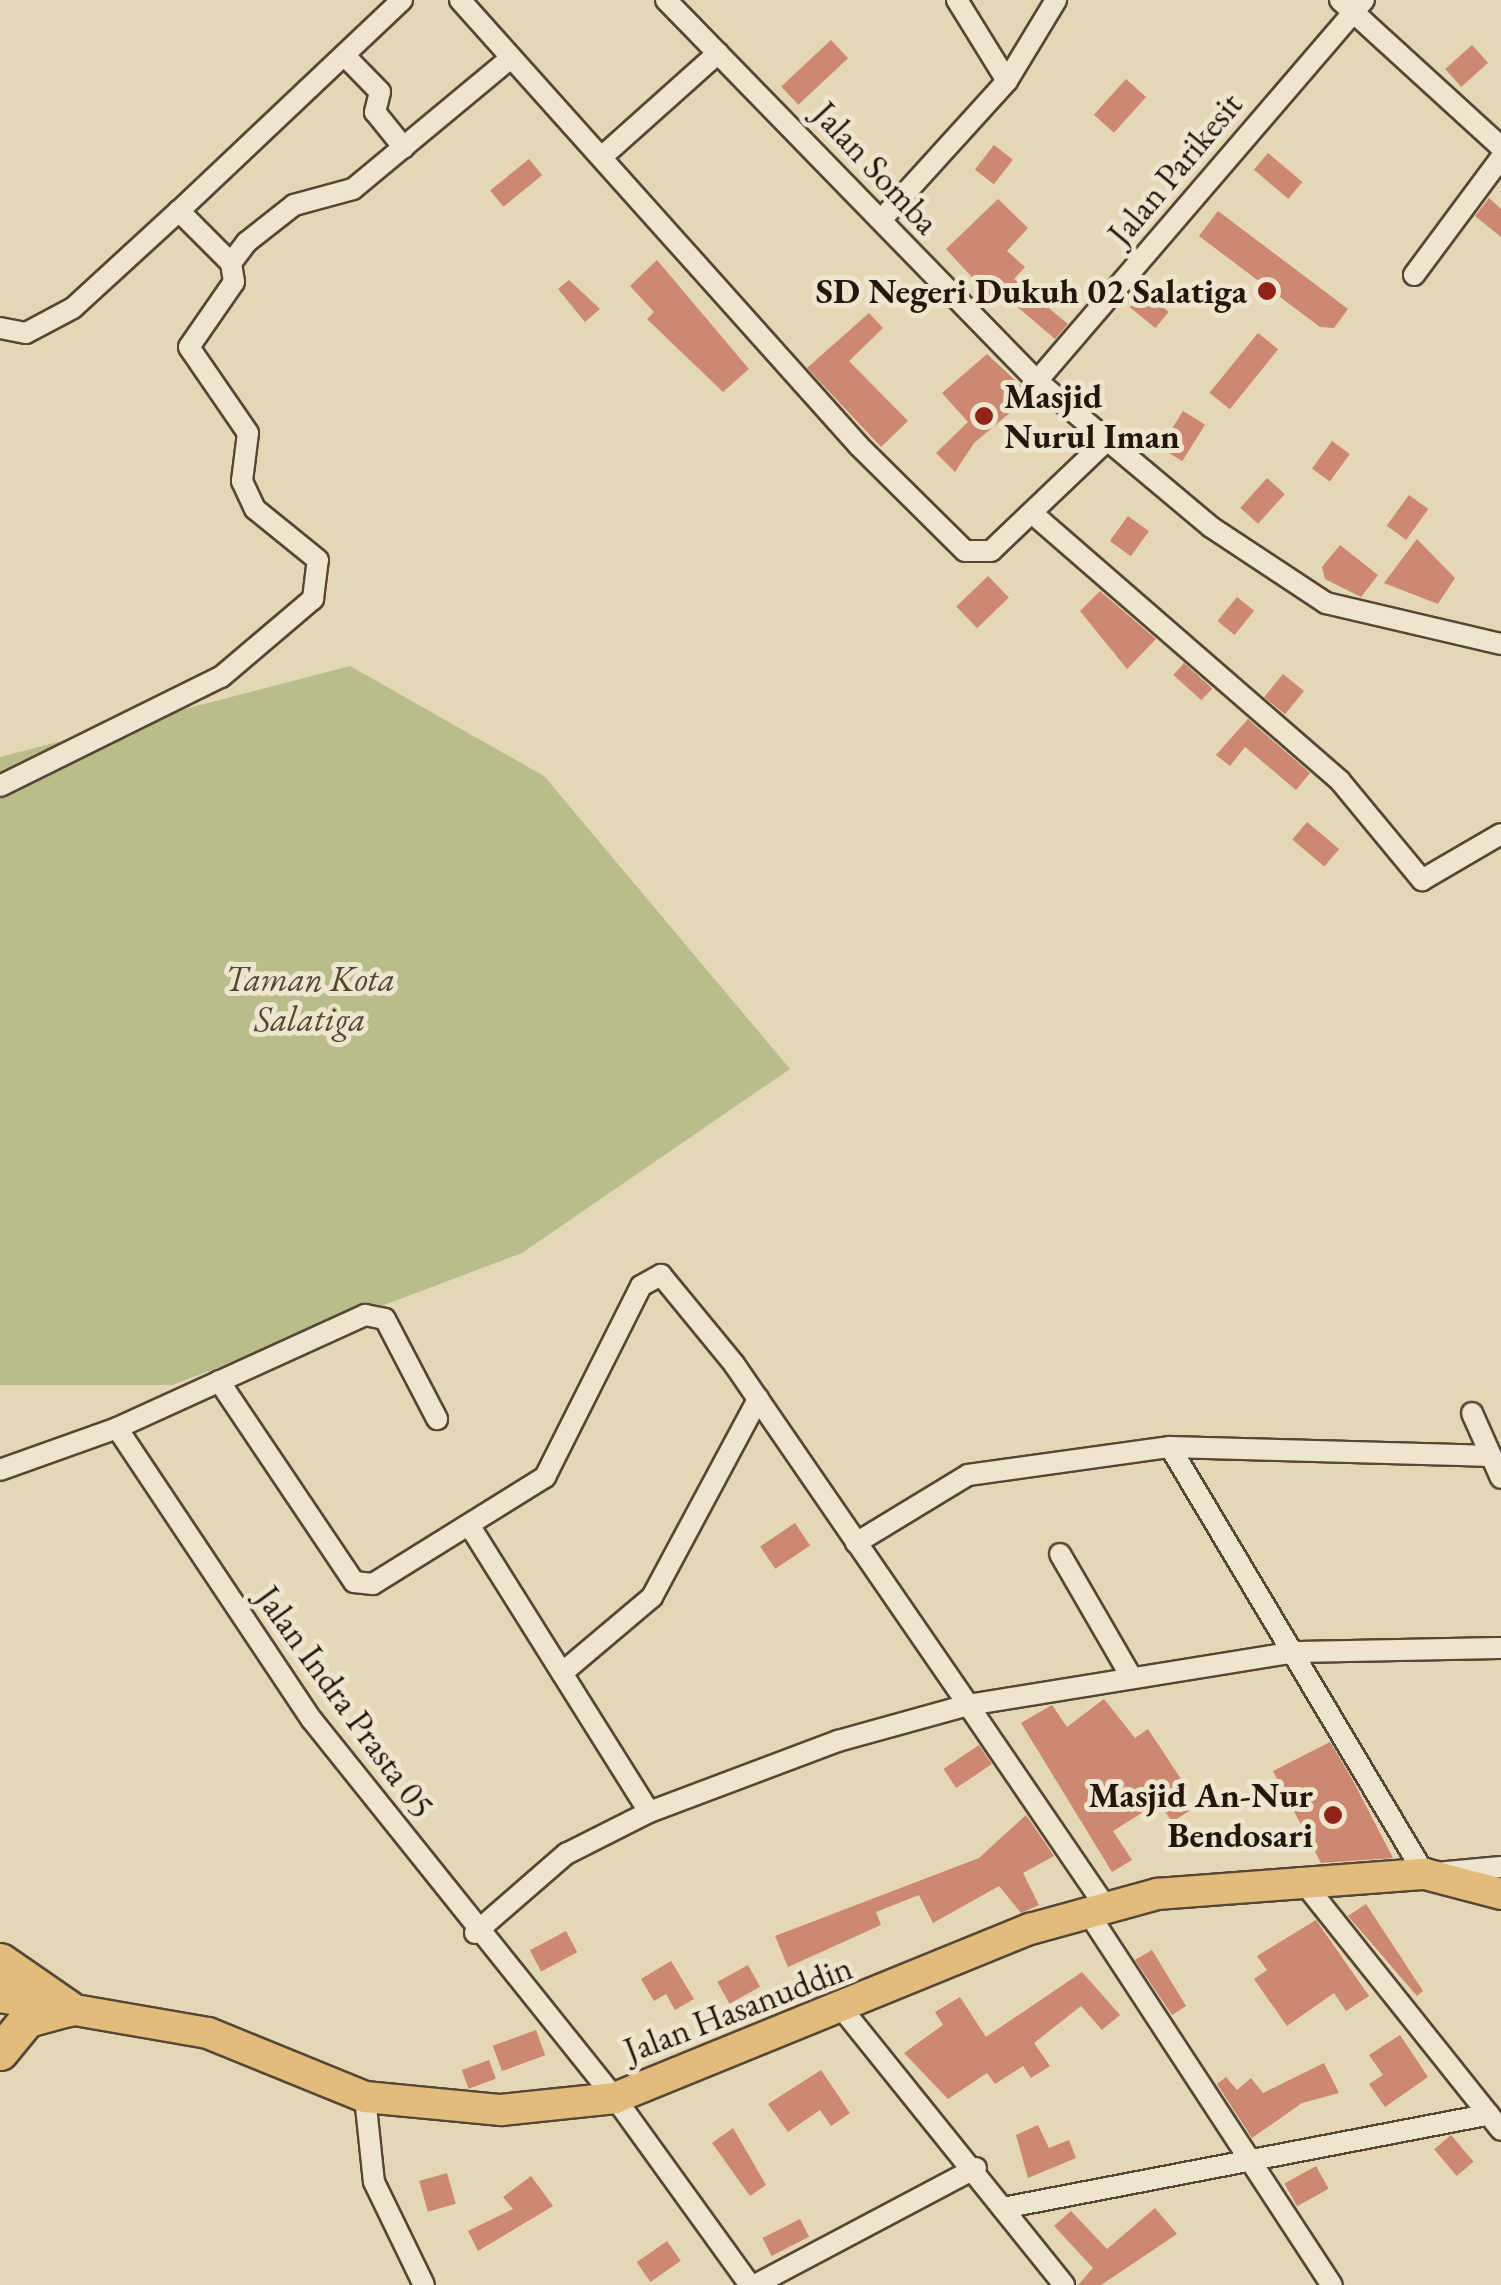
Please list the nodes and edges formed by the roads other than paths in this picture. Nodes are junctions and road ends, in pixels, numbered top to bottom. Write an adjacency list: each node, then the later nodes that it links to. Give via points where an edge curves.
1 (402, 0): 8 (street)
2 (460, 0): 9 (street)
3 (666, 0): 7 (street, Jalan Somba)
4 (957, 0): 10 (street)
5 (1056, 0): 10 (street)
6 (1352, 3): 11 (street); 20 (street, Jalan Parikesit)
7 (718, 53): 13 (street); 16 (street, Jalan Somba)
8 (345, 56): 12 (street, via 380,92 375,112); 15 (street)
9 (511, 58): 12 (street); 13 (street)
10 (1007, 81): 16 (street)
11 (1501, 147)
12 (404, 148): 17 (street, via 338,198 284,211)
13 (604, 156): 22 (street, via 858,446 966,551 991,551)
14 (1501, 158): 18 (street)
15 (180, 210): 17 (street); 19 (street, via 59,317 26,333)
16 (881, 220): 20 (street, Jalan Somba)
17 (231, 263): 24 (street, via 234,282 189,354 248,432 248,496 318,560 320,589 269,644 221,677)
18 (1414, 275)
19 (0, 328)
20 (1037, 382): 21 (street, Jalan Somba)
21 (1103, 444): 22 (street); 23 (street, Jalan Somba, via 1316,598)
22 (1032, 512): 25 (street, via 1340,781 1422,880)
23 (1501, 644)
24 (0, 786)
25 (1501, 834)
26 (219, 1380): 29 (street, via 376,1314); 30 (street); 35 (street, via 354,1582 373,1584)
27 (758, 1399): 35 (street, via 662,1275 641,1286 544,1477); 36 (street); 40 (street, via 652,1597)
28 (1472, 1413): 32 (street)
29 (437, 1419)
30 (117, 1428): 33 (street); 49 (street, Jalan Indra Prasta 05, via 312,1720)
31 (1170, 1447): 32 (street); 36 (street, via 968,1474); 39 (street)
32 (1491, 1456): 34 (street)
33 (0, 1470)
34 (1501, 1478)
35 (471, 1528): 40 (street)
36 (856, 1542): 42 (street)
37 (1060, 1554): 41 (street)
38 (1501, 1648): 39 (street)
39 (1296, 1652): 41 (street); 45 (street)
40 (562, 1673): 43 (street)
41 (1132, 1678): 42 (street)
42 (968, 1705): 43 (street, via 838,1741); 48 (street)
43 (649, 1812): 49 (street, via 566,1854)
44 (1501, 1868): 45 (street)
45 (1425, 1874): 46 (main road, Jalan Hasanuddin); 47 (main road, Jalan Hasanuddin)
46 (1300, 1878): 48 (main road, Jalan Hasanuddin); 57 (street)
47 (1501, 1894)
48 (1096, 1908): 53 (main road, Jalan Hasanuddin); 58 (street)
49 (475, 1932): 56 (street, Jalan Indra Prasta 05)
50 (0, 1961): 52 (highway)
51 (0, 1997): 52 (main road, Jalan Hasanuddin)
52 (68, 2008): 54 (highway, via 27,2019); 55 (main road, Jalan Hasanuddin, via 230,2039)
53 (843, 2010): 56 (main road, Jalan Hasanuddin); 59 (street)
54 (0, 2052)
55 (365, 2096): 56 (main road, Jalan Hasanuddin, via 501,2110); 61 (street, via 374,2182)
56 (616, 2098): 62 (street, Jalan Indra Prasta 05)
57 (1495, 2122): 58 (street)
58 (1244, 2160): 60 (street); 64 (street)
59 (976, 2168): 60 (street); 62 (street)
60 (1002, 2208): 63 (street)
61 (424, 2285)
62 (752, 2285)
63 (1064, 2285)
64 (1332, 2285)

